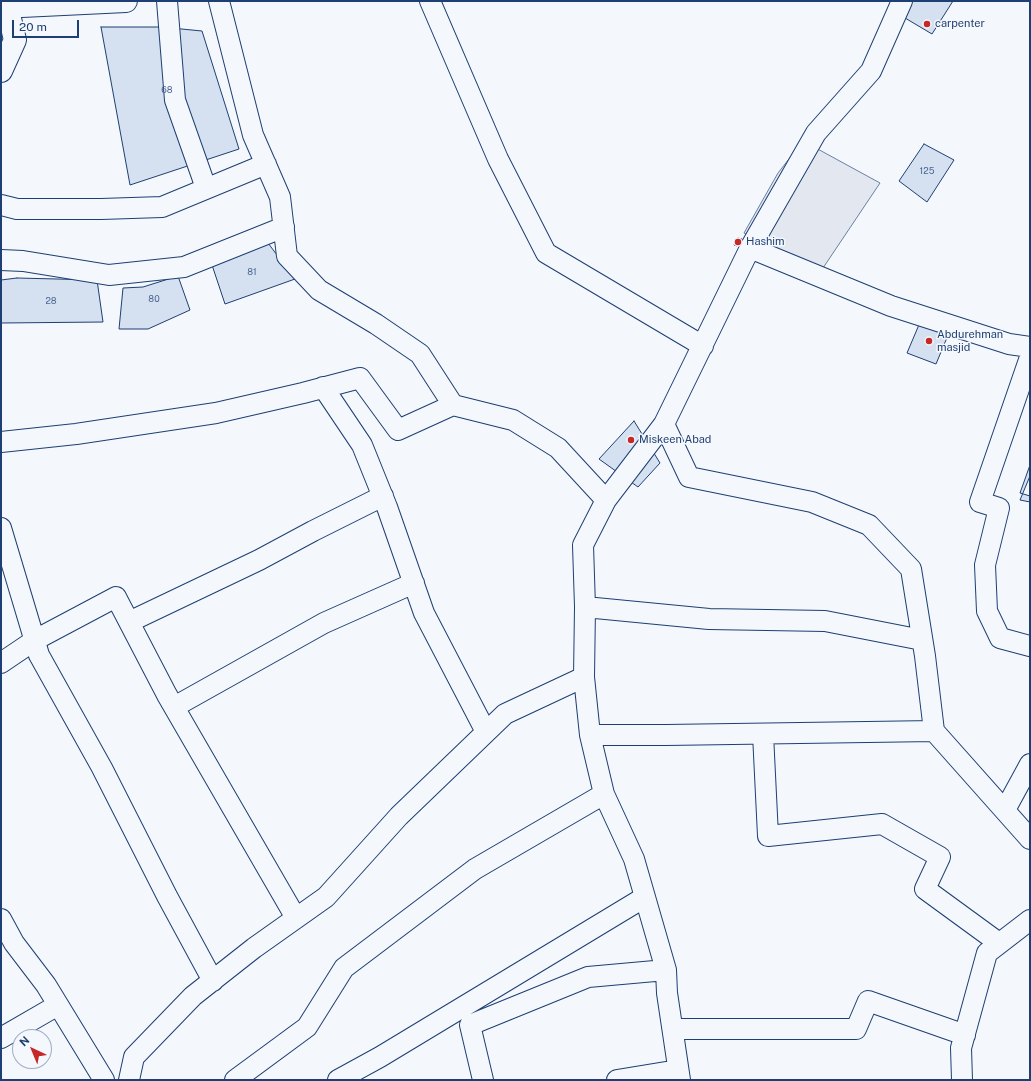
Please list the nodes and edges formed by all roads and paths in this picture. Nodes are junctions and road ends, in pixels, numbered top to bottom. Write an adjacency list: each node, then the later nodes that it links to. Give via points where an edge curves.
1 (126, 1): 6 (main road)
2 (167, 1): 9 (street, via 175,100)
3 (219, 1): 8 (street, via 253,135)
4 (430, 1): 14 (street, via 498,159 546,253)
5 (902, 1): 12 (street, via 871,71 816,134)
6 (5, 5): 7 (main road, via 15,40)
7 (1, 71)
8 (266, 164): 9 (street); 11 (street, via 280,197)
9 (206, 188): 10 (street, via 162,207 17,209)
10 (1, 205)
11 (284, 227): 13 (street, via 184,267 109,275 23,261); 18 (street, via 287,256 319,290 420,354)
12 (750, 248): 14 (street); 15 (street, via 891,306 1009,344)
13 (1, 260)
14 (703, 346): 19 (street)
15 (1030, 347)
16 (1030, 357): 29 (street, via 980,502 999,508 985,565 986,611 1000,638)
17 (323, 388): 18 (street, via 360,378 398,430); 20 (street, via 216,413 76,434); 21 (street, via 362,445)
18 (454, 405): 22 (street, via 513,420 558,448)
19 (664, 424): 22 (street); 28 (street, via 689,477 812,502 868,525 910,569)
20 (1, 442)
21 (383, 496): 24 (street); 26 (street, via 259,560)
22 (606, 500): 25 (street, via 583,545)
23 (1, 528): 27 (street)
24 (414, 583): 32 (street, via 324,623); 34 (street, via 424,613)
25 (585, 607): 28 (street, via 709,619 825,621); 31 (street)
26 (129, 622): 27 (street, via 116,597); 32 (street)
27 (35, 640): 30 (street); 47 (street, via 39,655 102,768)
28 (922, 640): 33 (street)
29 (1030, 646)
30 (1, 663)
31 (584, 677): 34 (street, via 505,714); 36 (street)
32 (174, 707): 42 (street)
33 (934, 731): 35 (street); 39 (street)
34 (486, 732): 42 (street, via 399,816 326,897)
35 (763, 734): 36 (street); 45 (street, via 768,836 882,824 940,857 925,889)
36 (590, 735): 38 (street)
37 (1030, 764): 39 (street)
38 (604, 794): 41 (street, via 634,859); 55 (street, via 475,869 344,968 307,1027)
39 (1005, 810): 40 (street)
40 (1030, 839)
41 (645, 897): 46 (street); 56 (street)
42 (296, 918): 47 (street)
43 (1, 919): 48 (street, via 14,943)
44 (1030, 920): 45 (street)
45 (999, 943): 50 (street, via 986,953)
46 (666, 970): 49 (street, via 667,993); 57 (street, via 588,977 470,1025)
47 (213, 981): 54 (street, via 193,996 134,1057)
48 (58, 1005): 51 (street); 53 (street)
49 (674, 1029): 50 (street, via 856,1029 868,1001); 52 (street)
50 (965, 1035): 59 (street, via 961,1048)
51 (1, 1038)
52 (679, 1075): 58 (street)
53 (104, 1080)
54 (128, 1080)
55 (235, 1080)
56 (338, 1080)
57 (483, 1080)
58 (617, 1080)
59 (962, 1080)

